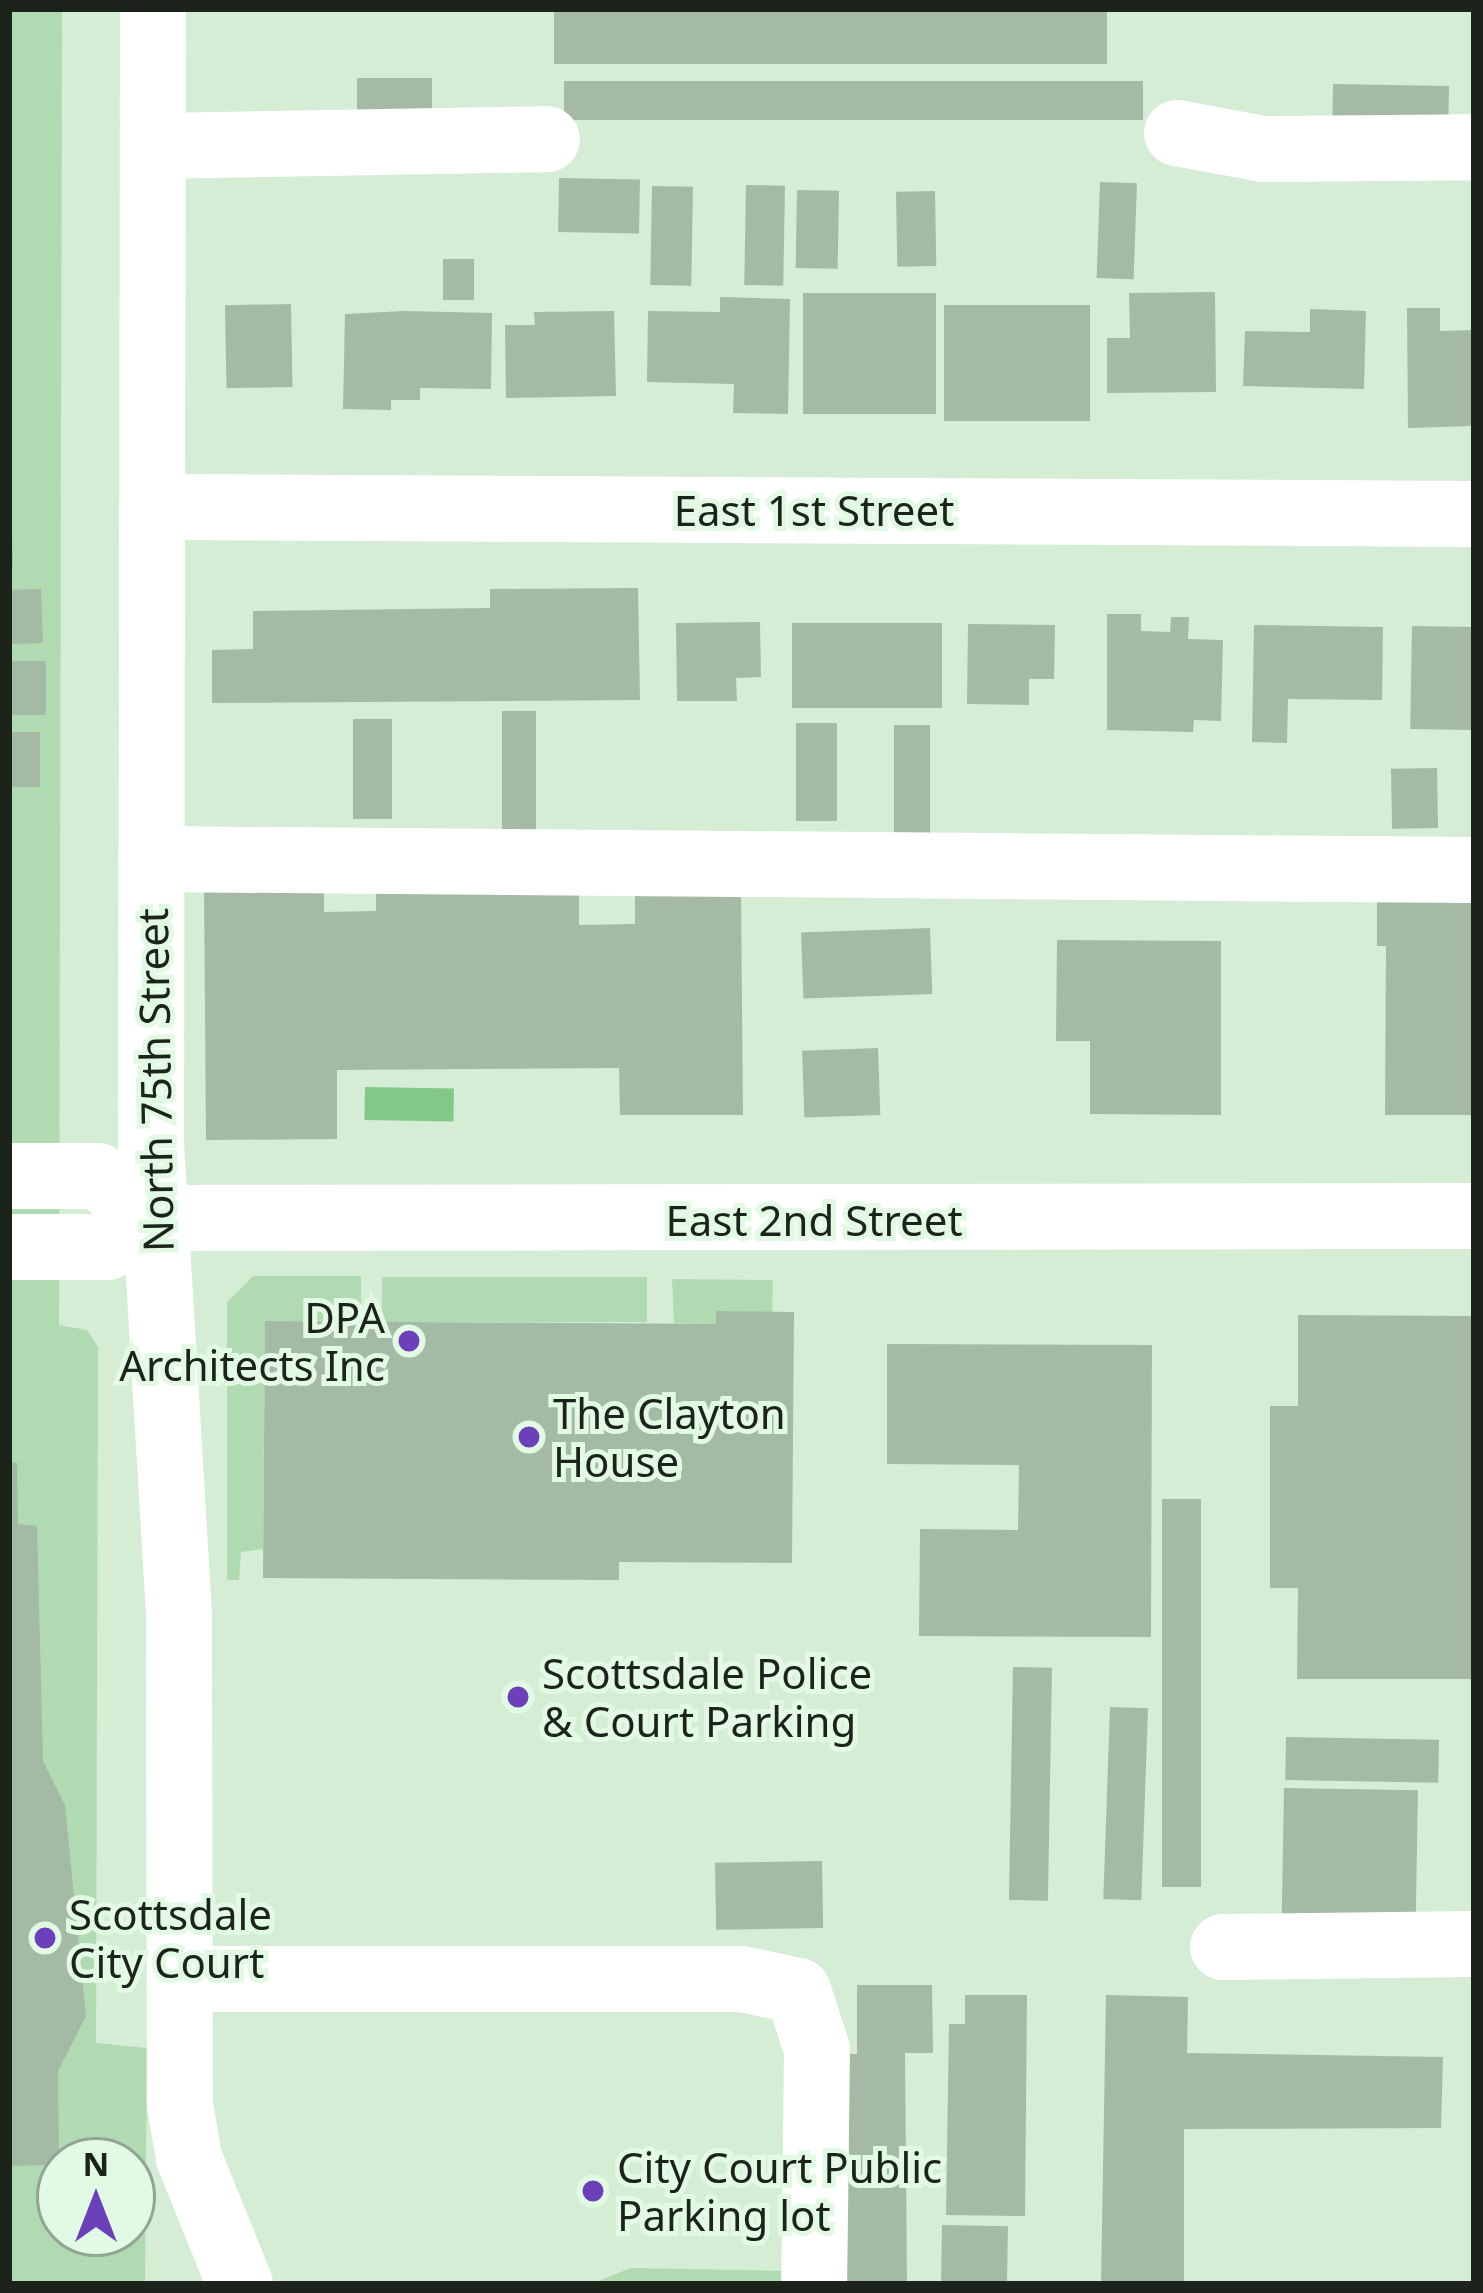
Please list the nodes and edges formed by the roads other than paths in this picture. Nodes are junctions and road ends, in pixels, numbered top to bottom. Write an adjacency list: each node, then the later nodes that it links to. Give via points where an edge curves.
1 (153, 9): 4 (street, North 75th Street)
2 (1177, 133): 5 (street, via 1263,149)
3 (547, 140): 4 (street)
4 (155, 146): 6 (street, North 75th Street)
5 (1474, 147)
6 (154, 507): 7 (street, East 1st Street); 8 (street, North 75th Street)
7 (1474, 514)
8 (151, 859): 9 (street); 12 (street, North 75th Street)
9 (1474, 870)
10 (9, 1176): 12 (street, via 98,1176)
11 (1474, 1216): 12 (street, East 2nd Street)
12 (154, 1218): 13 (street, East 2nd Street, via 107,1247); 16 (street, North 75th Street, via 179,1617)
13 (9, 1247)
14 (1474, 1944): 15 (street)
15 (1222, 1947)
16 (182, 1979): 17 (street, North 75th Street, via 180,2105 189,2158); 18 (street, via 742,1979 798,1991 817,2049)
17 (240, 2284)
18 (814, 2284)

